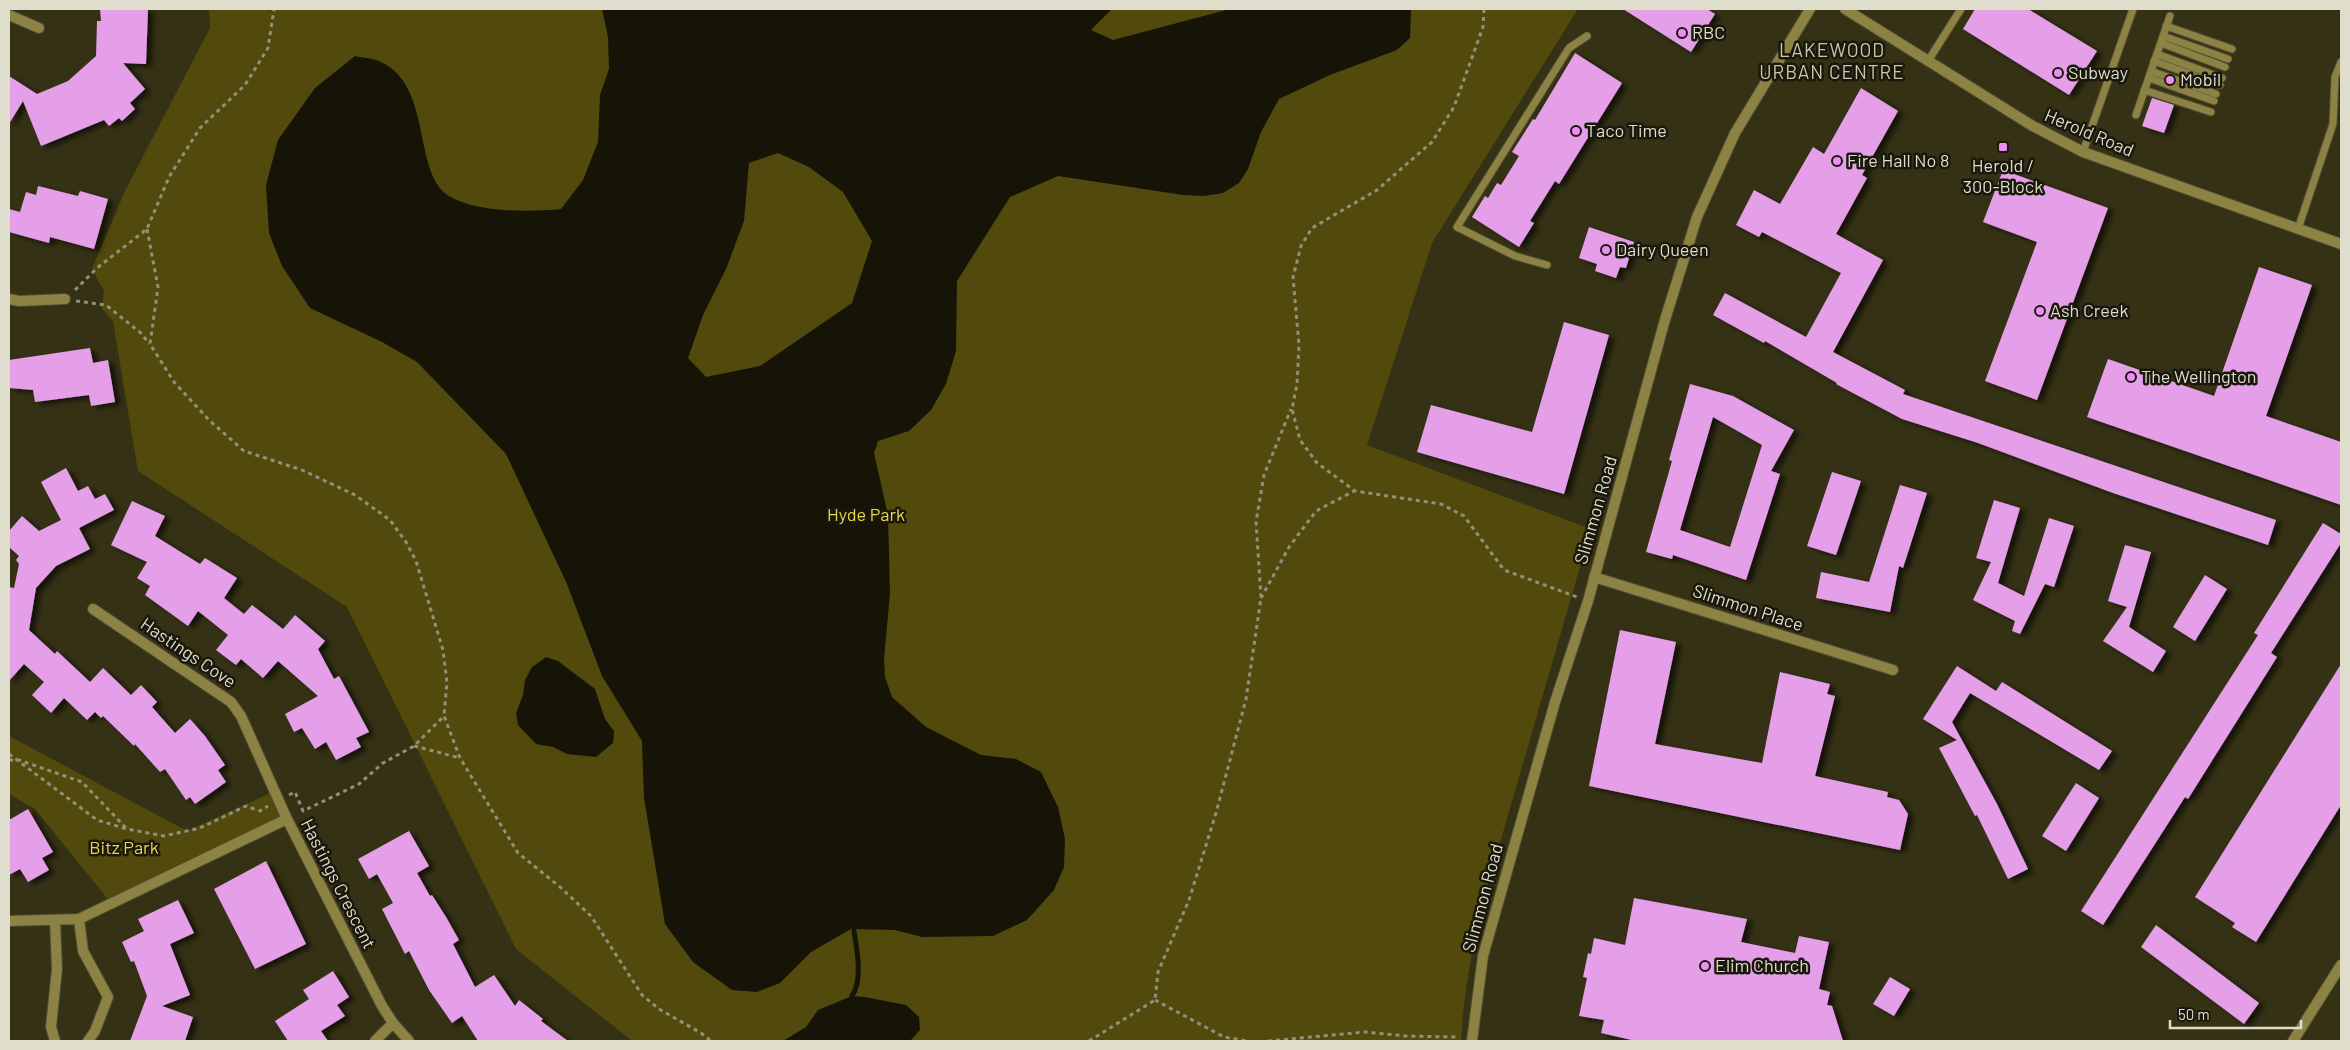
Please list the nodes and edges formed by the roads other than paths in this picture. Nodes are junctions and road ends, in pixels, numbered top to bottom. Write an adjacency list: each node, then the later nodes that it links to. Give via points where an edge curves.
1 (1810, 9): 29 (street, Slimmon Road, via 1735,133 1698,217 1664,323)
2 (1845, 9): 14 (street, Herold Road)
3 (1961, 9): 14 (lane)
4 (2133, 9): 23 (lane)
5 (9, 15): 8 (street)
6 (2170, 16): 7 (lane)
7 (2166, 26): 10 (lane); 11 (lane)
8 (39, 28)
9 (1587, 36): 26 (lane, via 1569,48 1456,227 1515,256)
10 (2162, 40): 12 (lane); 13 (lane); 16 (lane)
11 (2232, 49)
12 (2156, 58): 17 (lane); 18 (lane)
13 (2228, 59)
14 (1928, 61): 23 (street, Herold Road, via 2031,126)
15 (2341, 62): 24 (lane, via 2335,77 2333,124)
16 (2225, 68)
17 (2150, 75): 19 (lane); 20 (lane)
18 (2221, 82)
19 (2144, 90): 21 (lane); 22 (lane)
20 (2215, 98)
21 (2210, 112)
22 (2136, 114)
23 (2083, 152): 24 (street, Herold Road)
24 (2298, 229): 25 (street, Herold Road)
25 (2341, 244)
26 (1547, 265)
27 (9, 299): 28 (street)
28 (64, 299)
29 (1594, 577): 31 (street, Slimmon Place); 42 (street, Slimmon Road, via 1483,956)
30 (93, 609): 32 (street, Hastings Cove, via 231,702 241,716)
31 (1893, 670)
32 (287, 819): 33 (street, Hastings Crescent); 37 (street, Hastings Crescent)
33 (79, 919): 35 (street, Hastings Crescent); 39 (street, via 83,951 108,998)
34 (9, 921): 35 (street, Hastings Crescent)
35 (55, 921): 38 (street, via 57,969 51,1027)
36 (2341, 965): 43 (street)
37 (393, 1023): 40 (street); 41 (street, Hastings Crescent)
38 (54, 1041)
39 (88, 1041)
40 (375, 1041)
41 (409, 1041)
42 (1472, 1041)
43 (2294, 1041)

